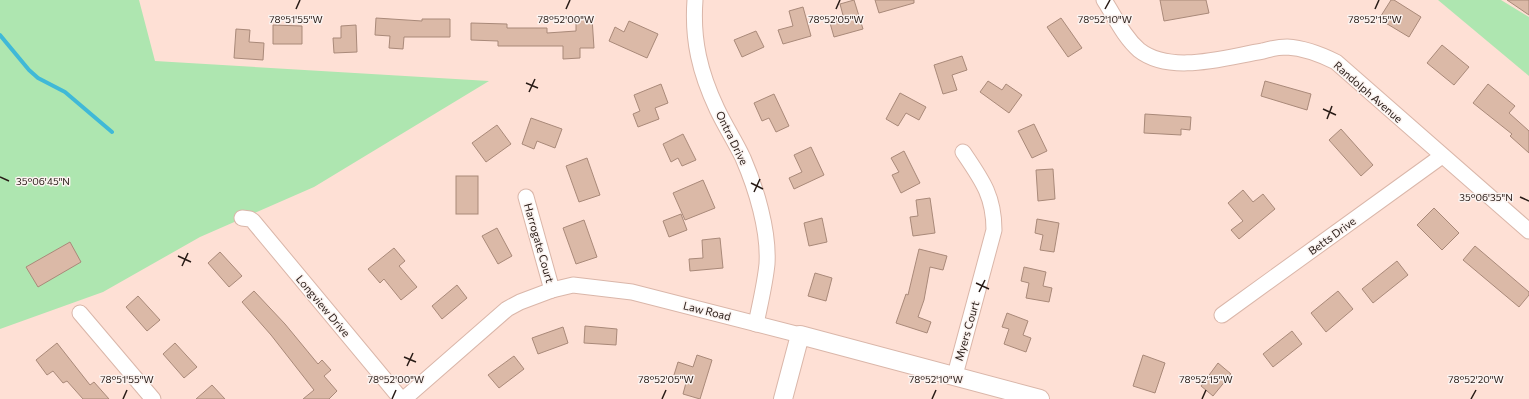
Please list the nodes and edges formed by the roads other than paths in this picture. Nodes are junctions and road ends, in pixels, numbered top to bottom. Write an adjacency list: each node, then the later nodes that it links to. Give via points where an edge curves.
1 (695, 0): 11 (street, Ontra Drive, via 694,34 704,76 717,109 743,158 762,218 767,262)
2 (1104, 0): 4 (street, Randolph Avenue, via 1133,44 1147,55 1163,62 1190,63 1285,47 1320,54 1336,62)
3 (963, 152): 13 (street, Myers Court, via 990,195 994,230)
4 (1442, 156): 7 (street, Randolph Avenue); 10 (street, Betts Drive)
5 (526, 197): 8 (street, Harrogate Court)
6 (242, 218): 15 (street, Longview Drive, via 253,221)
7 (1529, 231)
8 (552, 290): 11 (street, Law Road, via 573,285 614,289); 15 (street, Law Road, via 507,309)
9 (80, 313): 14 (street)
10 (1222, 315)
11 (756, 324): 12 (street, Law Road)
12 (800, 335): 13 (street, Law Road); 16 (street)
13 (954, 376): 17 (street, Law Road)
14 (153, 399)
15 (403, 399)
16 (783, 399)
17 (1040, 399)

